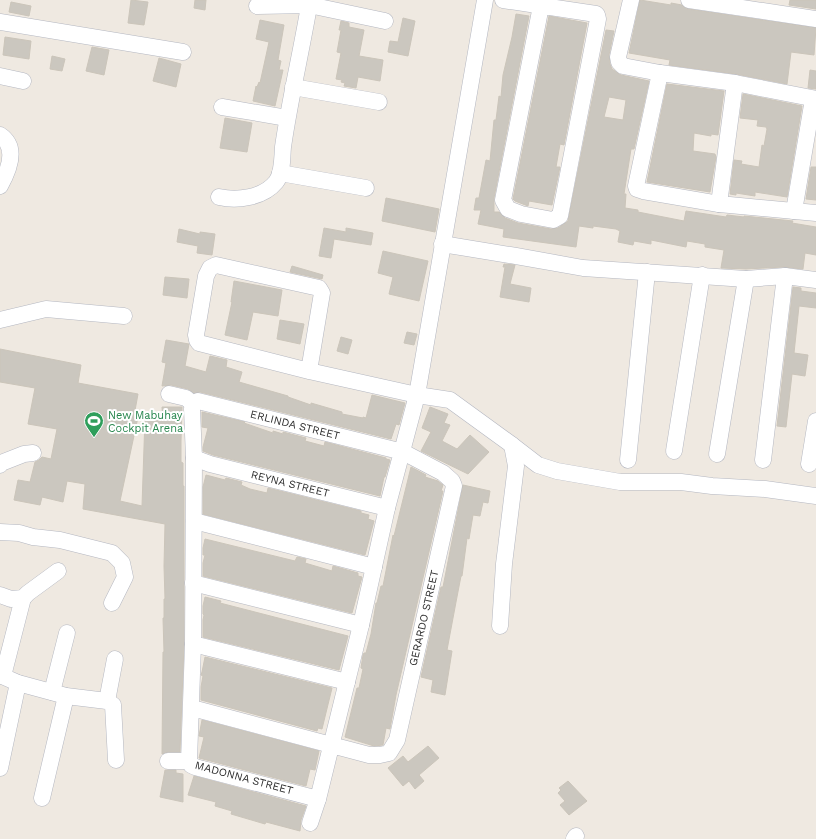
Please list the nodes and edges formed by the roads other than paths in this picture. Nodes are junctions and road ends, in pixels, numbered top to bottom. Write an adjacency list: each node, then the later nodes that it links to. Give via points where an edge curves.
1 (485, 0): 29 (street)
2 (503, 0): 7 (street)
3 (631, 0): 12 (street, via 618,54 619,62 623,66)
4 (689, 0): 8 (street)
5 (309, 3): 6 (street); 9 (street); 16 (street)
6 (257, 6)
7 (541, 6): 7 (street, via 503,200 508,209 553,220 560,216 598,19 596,14)
8 (816, 19)
9 (385, 21)
10 (0, 22): 11 (street)
11 (183, 52)
12 (660, 73): 15 (street); 26 (street, via 637,189)
13 (0, 76): 14 (street)
14 (23, 81)
15 (734, 83): 17 (street); 26 (street)
16 (293, 87): 18 (street); 20 (street)
17 (814, 99): 27 (street)
18 (379, 102)
19 (222, 107): 20 (street)
20 (287, 118): 22 (street)
21 (0, 134): 23 (street, via 9,143 11,158)
22 (280, 173): 24 (street); 25 (street, via 276,182 261,193 239,199)
23 (0, 186)
24 (366, 188)
25 (219, 196)
26 (719, 204): 27 (street)
27 (794, 211): 28 (street)
28 (816, 213)
29 (442, 244): 30 (street, via 583,268); 39 (street)
30 (647, 272): 31 (street); 48 (street)
31 (702, 275): 33 (street); 43 (street)
32 (785, 276): 33 (street); 34 (street); 49 (street)
33 (746, 279): 46 (street)
34 (816, 280)
35 (124, 316): 36 (street, via 46,309)
36 (0, 320)
37 (309, 371): 37 (street, via 200,343 197,340 206,276 210,268 216,265 319,288 322,293); 39 (street)
38 (170, 394): 40 (street, via 186,398)
39 (417, 395): 42 (street, via 450,400); 44 (street)
40 (193, 407): 44 (street, ERLINDA STREET, via 198,401); 47 (street, MADONNA STREET)
41 (816, 421): 51 (street)
42 (512, 445): 52 (street, via 538,465 557,471 620,482 681,482); 63 (street, via 516,466 504,564)
43 (674, 451)
44 (403, 452): 53 (street); 73 (street, GERARDO STREET, via 443,473 454,486 397,740 389,752 380,755 369,755)
45 (33, 453): 50 (street)
46 (717, 454)
47 (194, 458): 53 (street, REYNA STREET); 54 (street, MADONNA STREET)
48 (628, 460)
49 (763, 460)
50 (0, 463)
51 (809, 464)
52 (816, 496)
53 (387, 508): 56 (street)
54 (194, 521): 56 (street); 58 (street, MADONNA STREET)
55 (0, 532): 61 (street, via 60,540 112,553 122,563 125,577)
56 (374, 567): 62 (street)
57 (58, 571): 60 (street)
58 (193, 583): 62 (street); 65 (street, MADONNA STREET)
59 (0, 595): 60 (street, via 11,599)
60 (23, 598): 67 (street)
61 (112, 603)
62 (361, 625): 68 (street)
63 (500, 626)
64 (67, 633): 70 (street)
65 (193, 644): 68 (street); 72 (street, MADONNA STREET)
66 (115, 659): 71 (street)
67 (1, 676): 69 (street)
68 (346, 682): 73 (street)
69 (18, 683): 70 (street); 77 (street)
70 (59, 694): 71 (street); 78 (street)
71 (107, 701): 74 (street, via 112,705)
72 (192, 708): 73 (street); 76 (street, MADONNA STREET)
73 (331, 745): 79 (street)
74 (116, 760)
75 (168, 761): 76 (street)
76 (189, 761): 79 (street, MADONNA STREET, via 195,767)
77 (0, 768)
78 (42, 798)
79 (318, 799): 80 (street)
80 (310, 823)

